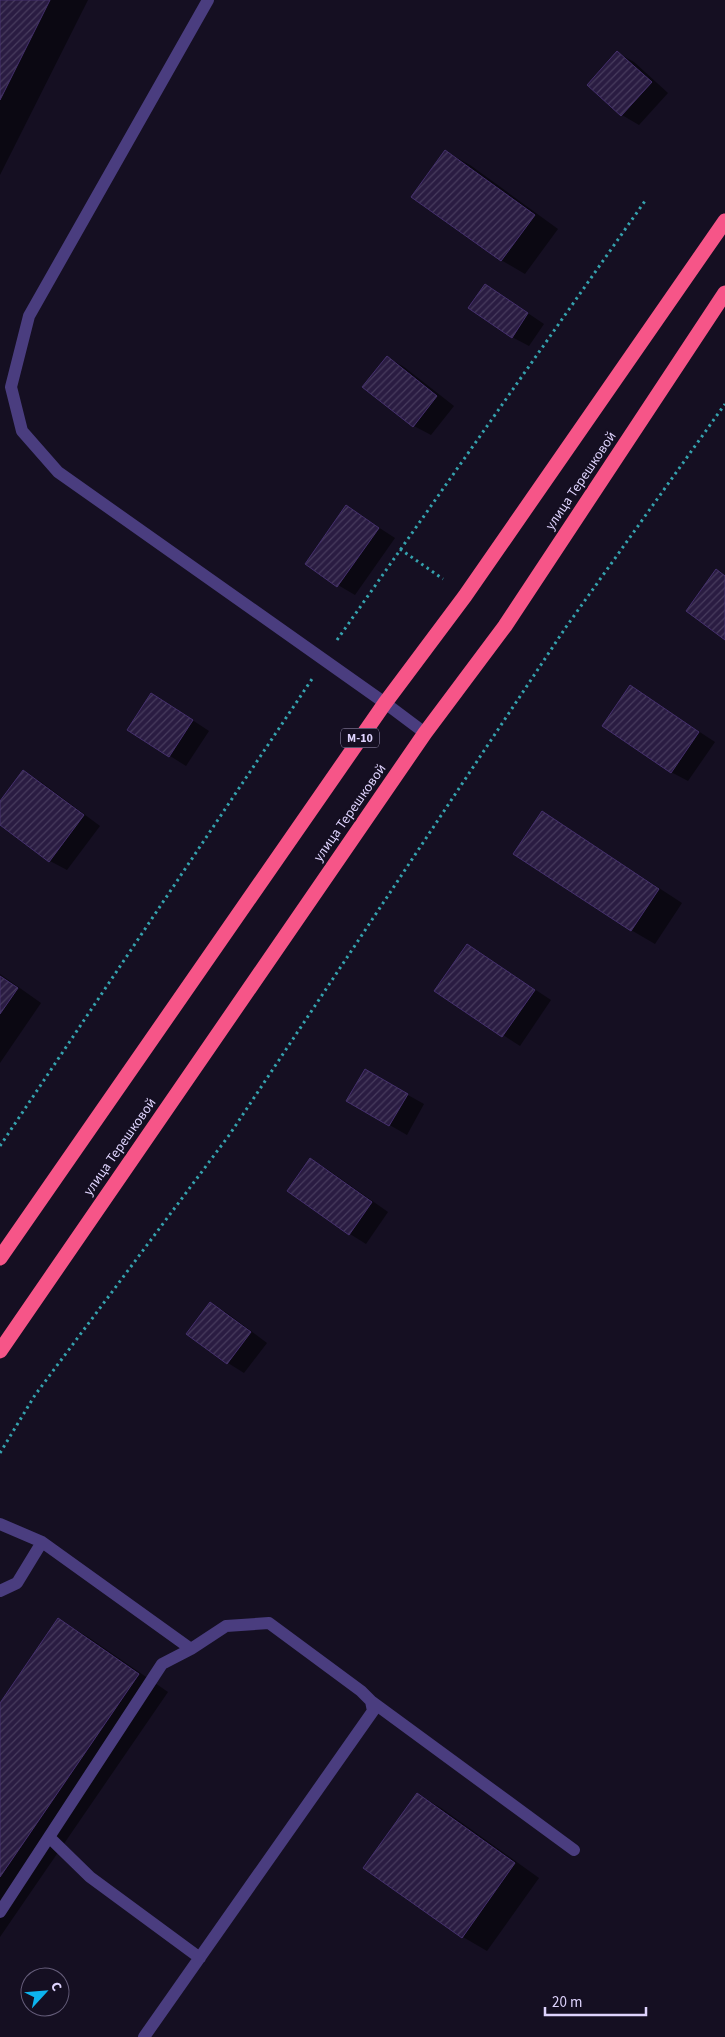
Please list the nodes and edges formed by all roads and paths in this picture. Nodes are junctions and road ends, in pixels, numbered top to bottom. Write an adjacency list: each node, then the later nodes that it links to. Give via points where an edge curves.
1 (208, 0): 7 (lane, via 29,316 11,387 22,431 58,472)
2 (725, 221): 7 (highway, улица Терешковой / М-10, via 465,596)
3 (725, 293): 8 (highway, улица Терешковой, via 504,626)
4 (725, 404): 11 (path, via 566,627 230,1134 35,1395)
5 (400, 549): 6 (path)
6 (442, 579)
7 (385, 703): 8 (lane); 9 (highway, улица Терешковой / М-10)
8 (425, 733): 10 (highway, улица Терешковой)
9 (0, 1258)
10 (0, 1350)
11 (0, 1453)
12 (0, 1524): 13 (lane)
13 (42, 1542): 14 (lane, via 17,1583); 15 (lane)
14 (0, 1591)
15 (191, 1648): 16 (lane, via 226,1626 269,1623); 17 (lane, via 162,1664)
16 (371, 1701): 18 (lane); 20 (lane, via 373,1711)
17 (49, 1837): 19 (lane); 20 (lane, via 90,1877)
18 (574, 1850)
19 (0, 1912)
20 (200, 1958): 21 (lane)
21 (144, 2037)

